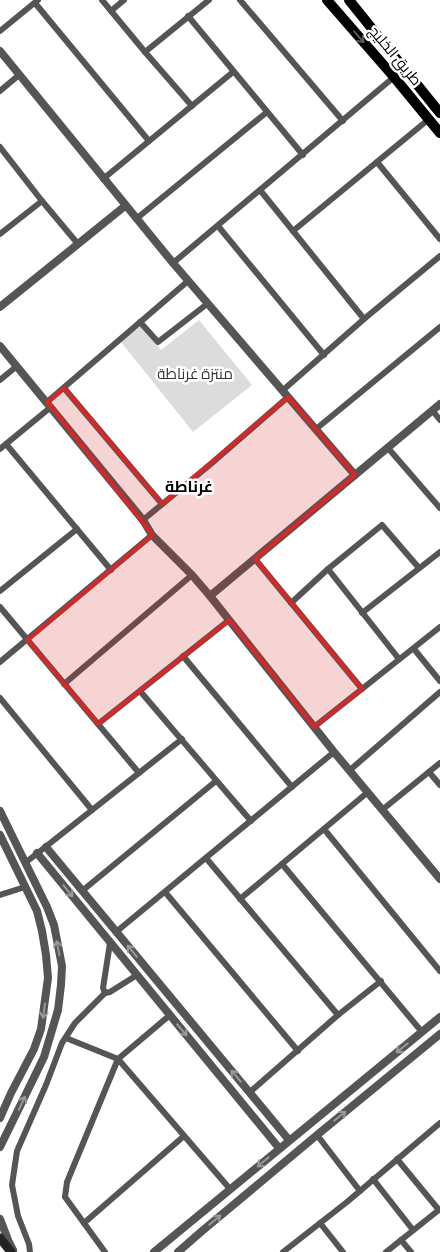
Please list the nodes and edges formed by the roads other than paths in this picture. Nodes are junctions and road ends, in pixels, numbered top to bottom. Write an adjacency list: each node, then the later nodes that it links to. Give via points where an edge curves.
1 (102, 0): 8 (street)
2 (124, 0): 8 (street)
3 (209, 0): 9 (street)
4 (240, 0): 21 (street)
5 (327, 0): 15 (main road, طريق الخليج, one-way to 15)
6 (349, 0): 19 (main road, طريق الخليج)
7 (37, 1): 10 (street); 23 (street)
8 (111, 11): 12 (street)
9 (188, 16): 12 (street); 13 (street)
10 (0, 31)
11 (0, 52): 14 (street)
12 (145, 52): 17 (street)
13 (234, 72): 17 (street); 18 (street)
14 (19, 75): 16 (street); 27 (street)
15 (394, 77): 20 (main road, طريق الخليج); 21 (street)
16 (0, 91)
17 (192, 106): 23 (street)
18 (267, 112): 25 (street); 31 (street)
19 (440, 112)
20 (429, 119): 22 (main road, طريق الخليج); 26 (street)
21 (343, 121): 25 (street)
22 (440, 133)
23 (149, 141): 27 (street)
24 (0, 147): 29 (street)
25 (303, 154): 28 (street)
26 (377, 162): 34 (street); 35 (street)
27 (103, 179): 30 (street)
28 (260, 190): 32 (street); 34 (street)
29 (42, 202): 33 (street); 36 (street)
30 (125, 206): 31 (street); 36 (street)
31 (136, 219): 38 (street)
32 (218, 226): 38 (street); 46 (street)
33 (1, 232)
34 (293, 232): 42 (street)
35 (440, 239)
36 (78, 244): 41 (street)
37 (440, 256): 42 (street)
38 (173, 264): 39 (street)
39 (188, 280): 40 (street); 43 (street)
40 (208, 304): 43 (street, via 158,342); 50 (street)
41 (0, 307)
42 (364, 319): 46 (street)
43 (140, 322): 49 (street)
44 (440, 327): 55 (street)
45 (0, 346): 47 (street)
46 (324, 355): 50 (street)
47 (17, 366): 48 (street); 52 (street)
48 (0, 380)
49 (64, 388): 52 (street); 60 (street)
50 (285, 394): 55 (street); 60 (street, via 212,463)
51 (440, 404): 53 (street)
52 (49, 405): 56 (street); 62 (street)
53 (432, 410): 54 (street); 57 (street)
54 (440, 420)
55 (316, 429): 59 (street)
56 (6, 444): 58 (street); 63 (street)
57 (388, 448): 59 (street); 61 (street)
58 (0, 449)
59 (355, 475): 66 (street)
60 (162, 504): 62 (street)
61 (440, 508)
62 (143, 520): 64 (street)
63 (77, 529): 69 (street); 71 (street)
64 (152, 535): 69 (street); 70 (street)
65 (440, 552): 67 (street)
66 (255, 559): 72 (street); 73 (street)
67 (419, 568): 68 (street, via 382,525); 75 (street)
68 (328, 569): 73 (street); 75 (street)
69 (111, 570): 78 (street)
70 (192, 575): 72 (street); 84 (street)
71 (0, 592)
72 (210, 596): 76 (street)
73 (291, 603): 85 (street)
74 (0, 607): 78 (street)
75 (362, 613): 81 (street)
76 (228, 620): 80 (street); 90 (street)
77 (440, 627): 79 (street)
78 (27, 640): 82 (street); 84 (street)
79 (414, 649): 81 (street); 83 (street)
80 (183, 656): 86 (street); 99 (street)
81 (400, 659): 85 (street)
82 (0, 662)
83 (440, 680)
84 (64, 684): 89 (street)
85 (362, 690): 90 (street)
86 (140, 691): 89 (street); 91 (street)
87 (440, 692): 94 (street)
88 (0, 698): 101 (street)
89 (98, 724): 96 (street)
90 (314, 727): 92 (street)
91 (182, 739): 96 (street); 97 (street)
92 (334, 752): 94 (street); 99 (street)
93 (440, 763): 95 (street)
94 (350, 770): 100 (street)
95 (429, 772): 98 (street); 102 (street)
96 (139, 773): 101 (street)
97 (216, 781): 104 (street); 114 (street)
98 (440, 785)
99 (292, 787): 104 (street)
100 (368, 792): 102 (street); 105 (street)
101 (92, 810): 107 (street)
102 (382, 810): 112 (street)
103 (0, 811): 110 (street)
104 (251, 821): 109 (street)
105 (324, 829): 111 (street); 120 (street)
106 (0, 835): 113 (street)
107 (46, 846): 108 (street); 114 (street)
108 (37, 853): 110 (street); 119 (street, one-way to 119)
109 (206, 858): 115 (street); 117 (street)
110 (25, 863): 140 (street, one-way to 110, via 44,1057 58,1010 61,986 62,966 54,925)
111 (282, 864): 117 (street); 122 (street)
112 (440, 879)
113 (25, 887): 116 (street); 133 (street, one-way to 133, via 42,931 48,978 41,1028)
114 (82, 891): 118 (street)
115 (165, 892): 118 (street); 130 (street)
116 (0, 895)
117 (240, 899): 125 (street)
118 (116, 932): 132 (street, one-way to 118)
119 (110, 943): 121 (street); 123 (street)
120 (440, 971)
121 (137, 975): 123 (street); 124 (street)
122 (381, 981): 125 (street); 127 (street)
123 (105, 993): 129 (street)
124 (170, 1015): 131 (street); 141 (street, one-way to 141)
125 (338, 1015): 130 (street)
126 (440, 1017): 127 (street)
127 (422, 1032): 139 (street, one-way to 139)
128 (440, 1034): 137 (street, one-way to 128)
129 (66, 1038): 131 (street); 154 (street, via 17,1151 12,1185)
130 (298, 1051): 132 (street)
131 (118, 1059): 138 (street); 148 (street, via 67,1182 66,1197)
132 (250, 1092): 139 (street)
133 (11, 1094): 134 (street); 135 (street)
134 (0, 1106)
135 (0, 1118)
136 (440, 1123): 142 (street)
137 (316, 1135): 145 (street); 157 (street, one-way to 137)
138 (184, 1136): 144 (street); 148 (street)
139 (290, 1140): 141 (street)
140 (0, 1147)
141 (279, 1148): 144 (street, one-way to 144)
142 (397, 1160): 143 (street); 146 (street)
143 (373, 1180): 145 (street); 150 (street)
144 (230, 1189): 156 (street)
145 (360, 1191): 149 (street)
146 (439, 1210): 150 (street)
147 (0, 1219): 153 (street)
148 (84, 1222): 155 (street)
149 (320, 1223): 158 (street); 159 (street)
150 (413, 1230): 152 (street)
151 (0, 1238): 153 (main road)
152 (401, 1240): 160 (street); 161 (street)
153 (13, 1252)
154 (30, 1252)
155 (106, 1252)
156 (154, 1252)
157 (178, 1252)
158 (283, 1252)
159 (343, 1252)
160 (386, 1252)
161 (411, 1252)

